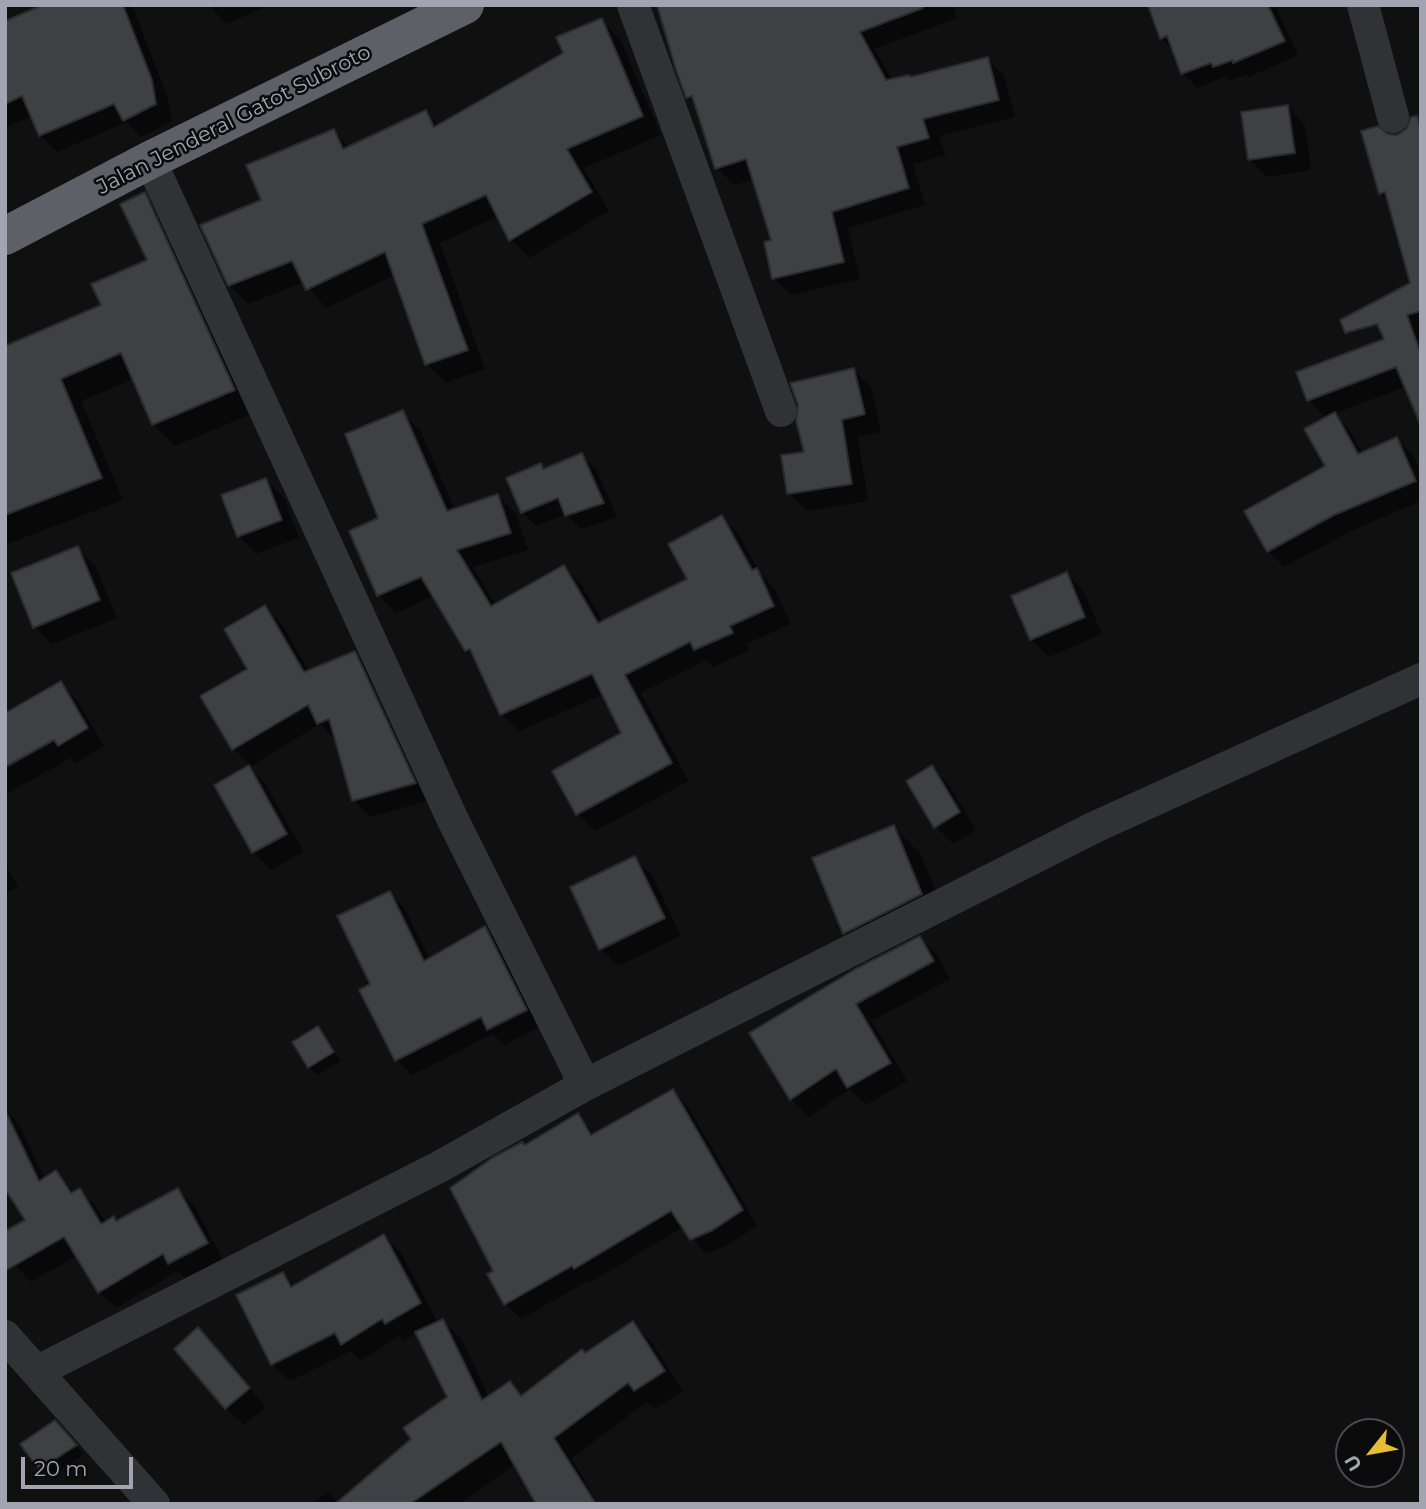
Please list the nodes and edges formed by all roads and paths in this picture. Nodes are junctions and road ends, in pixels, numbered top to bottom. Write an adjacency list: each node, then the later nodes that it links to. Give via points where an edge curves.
1 (465, 5): 5 (highway, Jalan Jenderal Gatot Subroto)
2 (633, 5): 7 (street)
3 (1363, 5): 4 (street)
4 (1393, 117)
5 (150, 160): 6 (highway, Jalan Jenderal Gatot Subroto); 9 (street, via 452,818)
6 (5, 236)
7 (781, 411)
8 (1421, 679): 9 (street, via 1094,827)
9 (585, 1085): 11 (street, via 439,1167)
10 (5, 1336): 11 (street)
11 (38, 1371): 12 (street)
12 (154, 1504)

